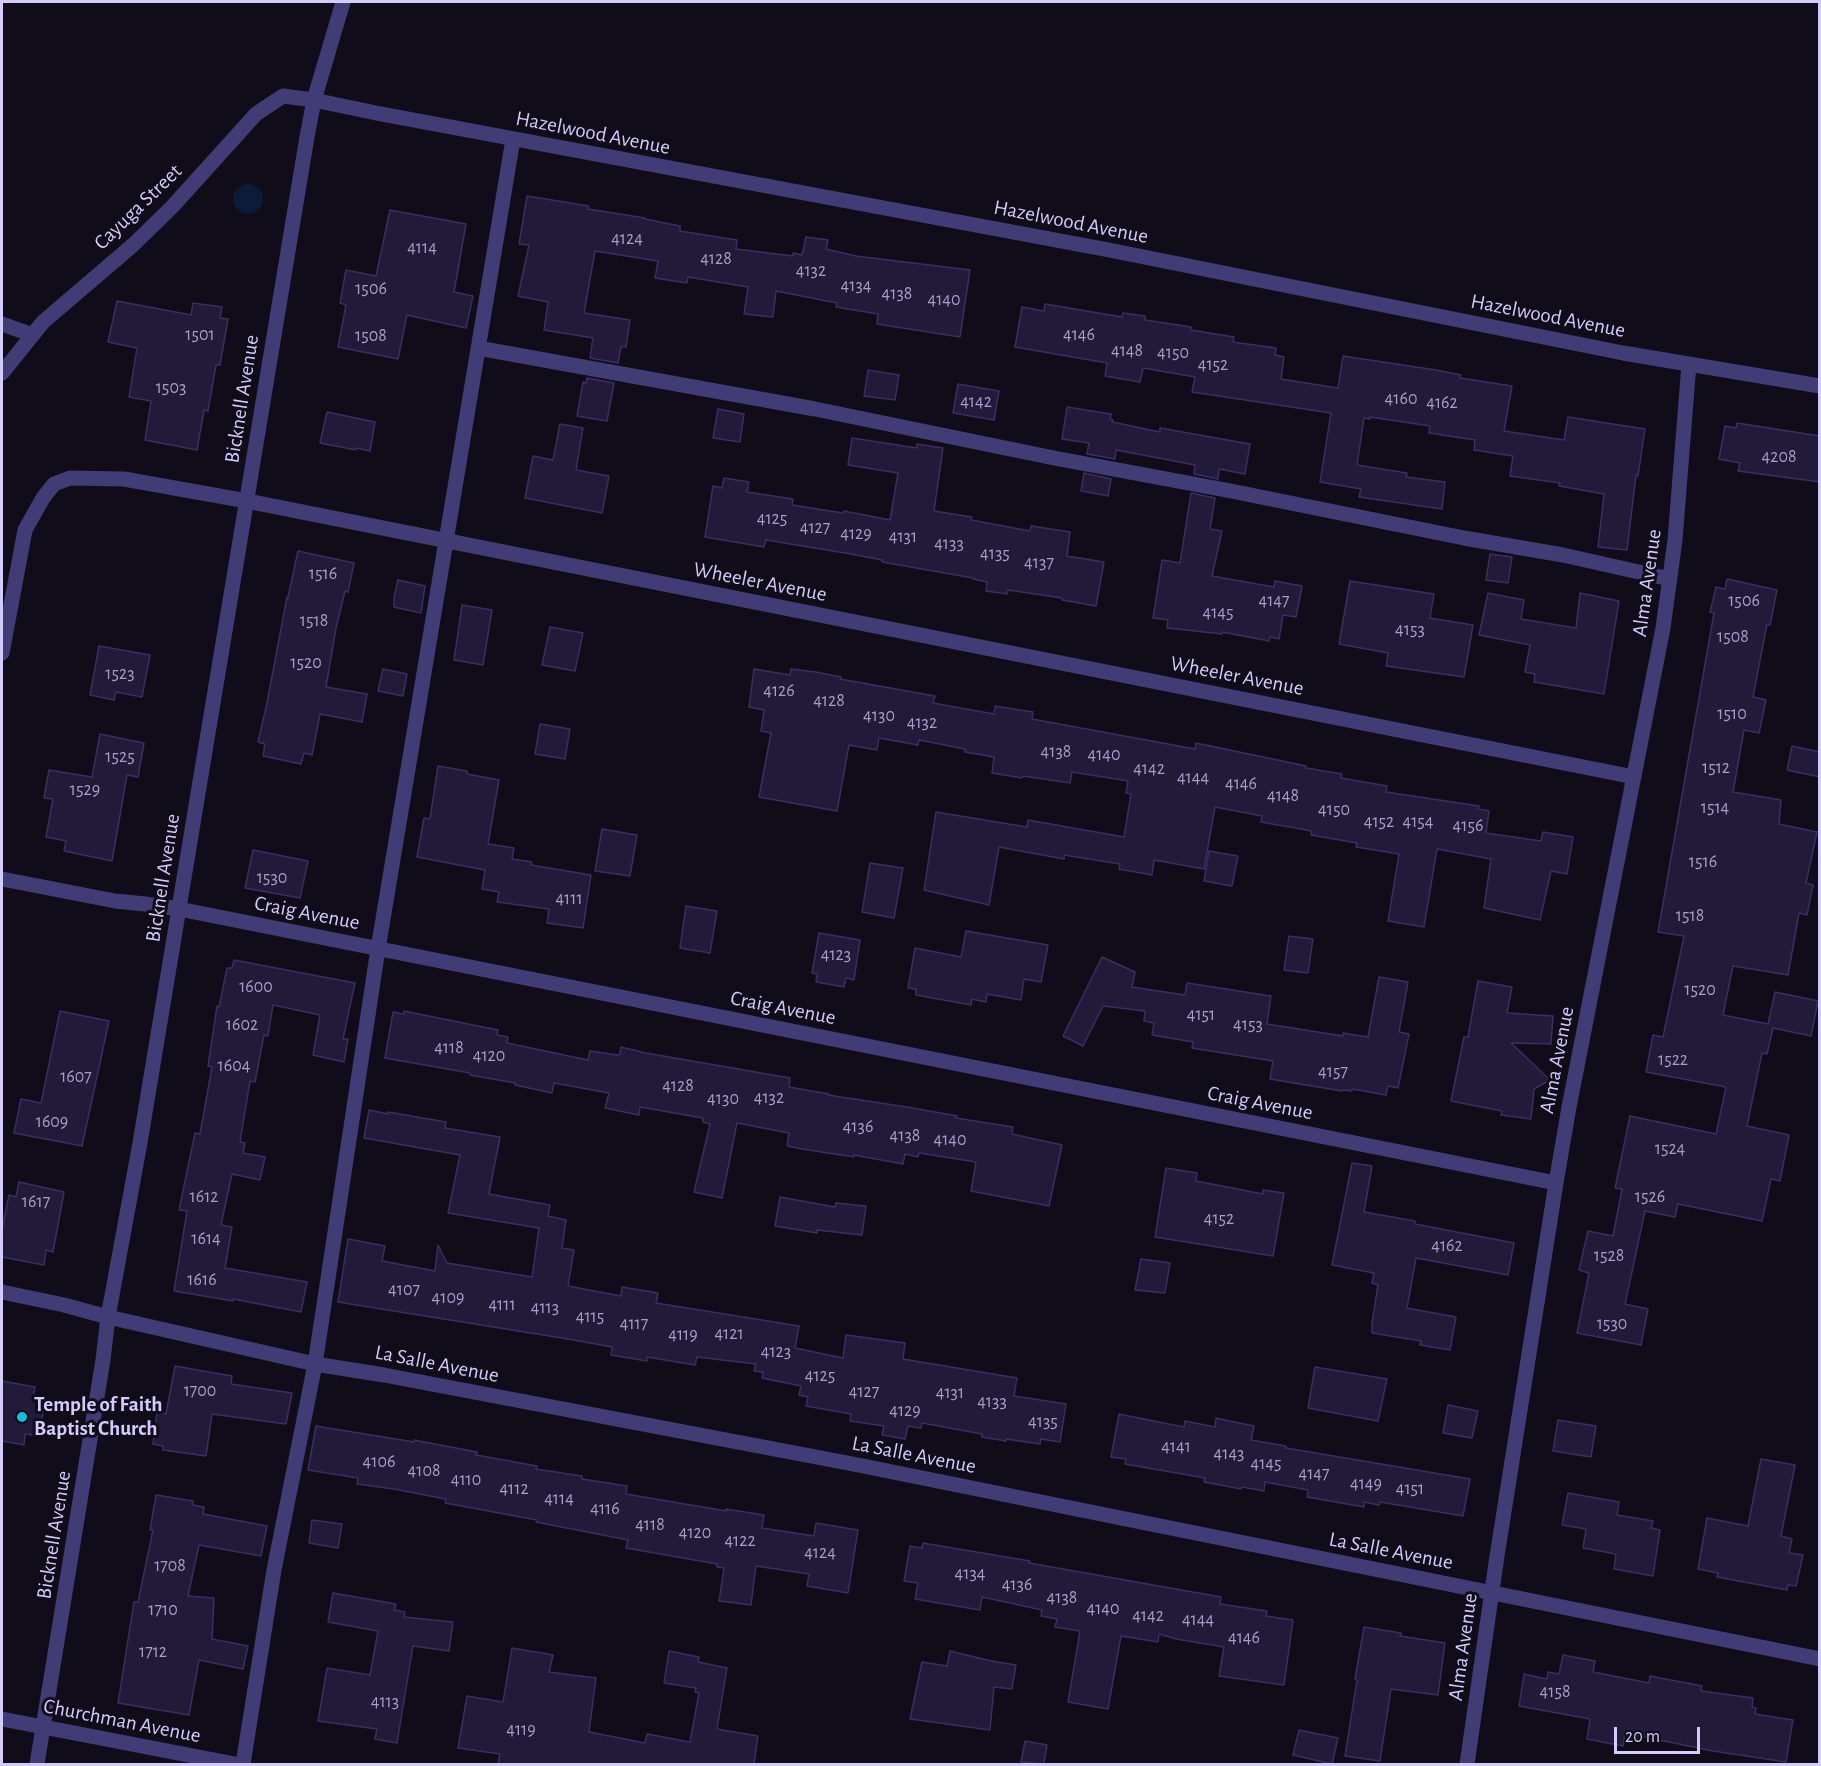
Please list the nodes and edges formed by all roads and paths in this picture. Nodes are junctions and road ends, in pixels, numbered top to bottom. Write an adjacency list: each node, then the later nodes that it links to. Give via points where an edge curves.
1 (343, 2): 2 (street, Bicknell Avenue)
2 (314, 100): 3 (street, Hazelwood Avenue); 5 (street, Cayuga Street, via 283,96 256,114 172,207); 10 (street, Bicknell Avenue)
3 (513, 139): 6 (street); 7 (street, Hazelwood Avenue)
4 (2, 324): 5 (street)
5 (33, 335): 8 (street, Cayuga Street)
6 (478, 348): 11 (street); 12 (street, via 815,409)
7 (1689, 364): 9 (street, Hazelwood Avenue); 12 (street, Alma Avenue)
8 (2, 373)
9 (1820, 386)
10 (247, 501): 11 (street, Wheeler Avenue); 13 (street, Wheeler Avenue, via 124,479 70,478 54,484 25,530); 16 (street, Bicknell Avenue)
11 (446, 541): 14 (street, Wheeler Avenue); 17 (street)
12 (1670, 579): 14 (street, Alma Avenue)
13 (2, 653)
14 (1634, 777): 18 (street, Alma Avenue)
15 (2, 879): 16 (street, Craig Avenue)
16 (179, 909): 17 (street, Craig Avenue); 20 (street, Bicknell Avenue)
17 (378, 949): 18 (street, Craig Avenue); 21 (street)
18 (1556, 1183): 22 (street, Alma Avenue)
19 (2, 1292): 20 (street, La Salle Avenue)
20 (108, 1317): 21 (street, La Salle Avenue); 25 (street, Bicknell Avenue)
21 (315, 1364): 22 (street, La Salle Avenue, via 853,1464); 28 (street, via 274,1570)
22 (1492, 1593): 23 (street, La Salle Avenue); 29 (street, Alma Avenue)
23 (1820, 1659)
24 (2, 1719): 25 (street, Churchman Avenue)
25 (43, 1728): 26 (street, Bicknell Avenue); 27 (street, Churchman Avenue)
26 (37, 1764)
27 (235, 1764)
28 (243, 1764)
29 (1467, 1764)

